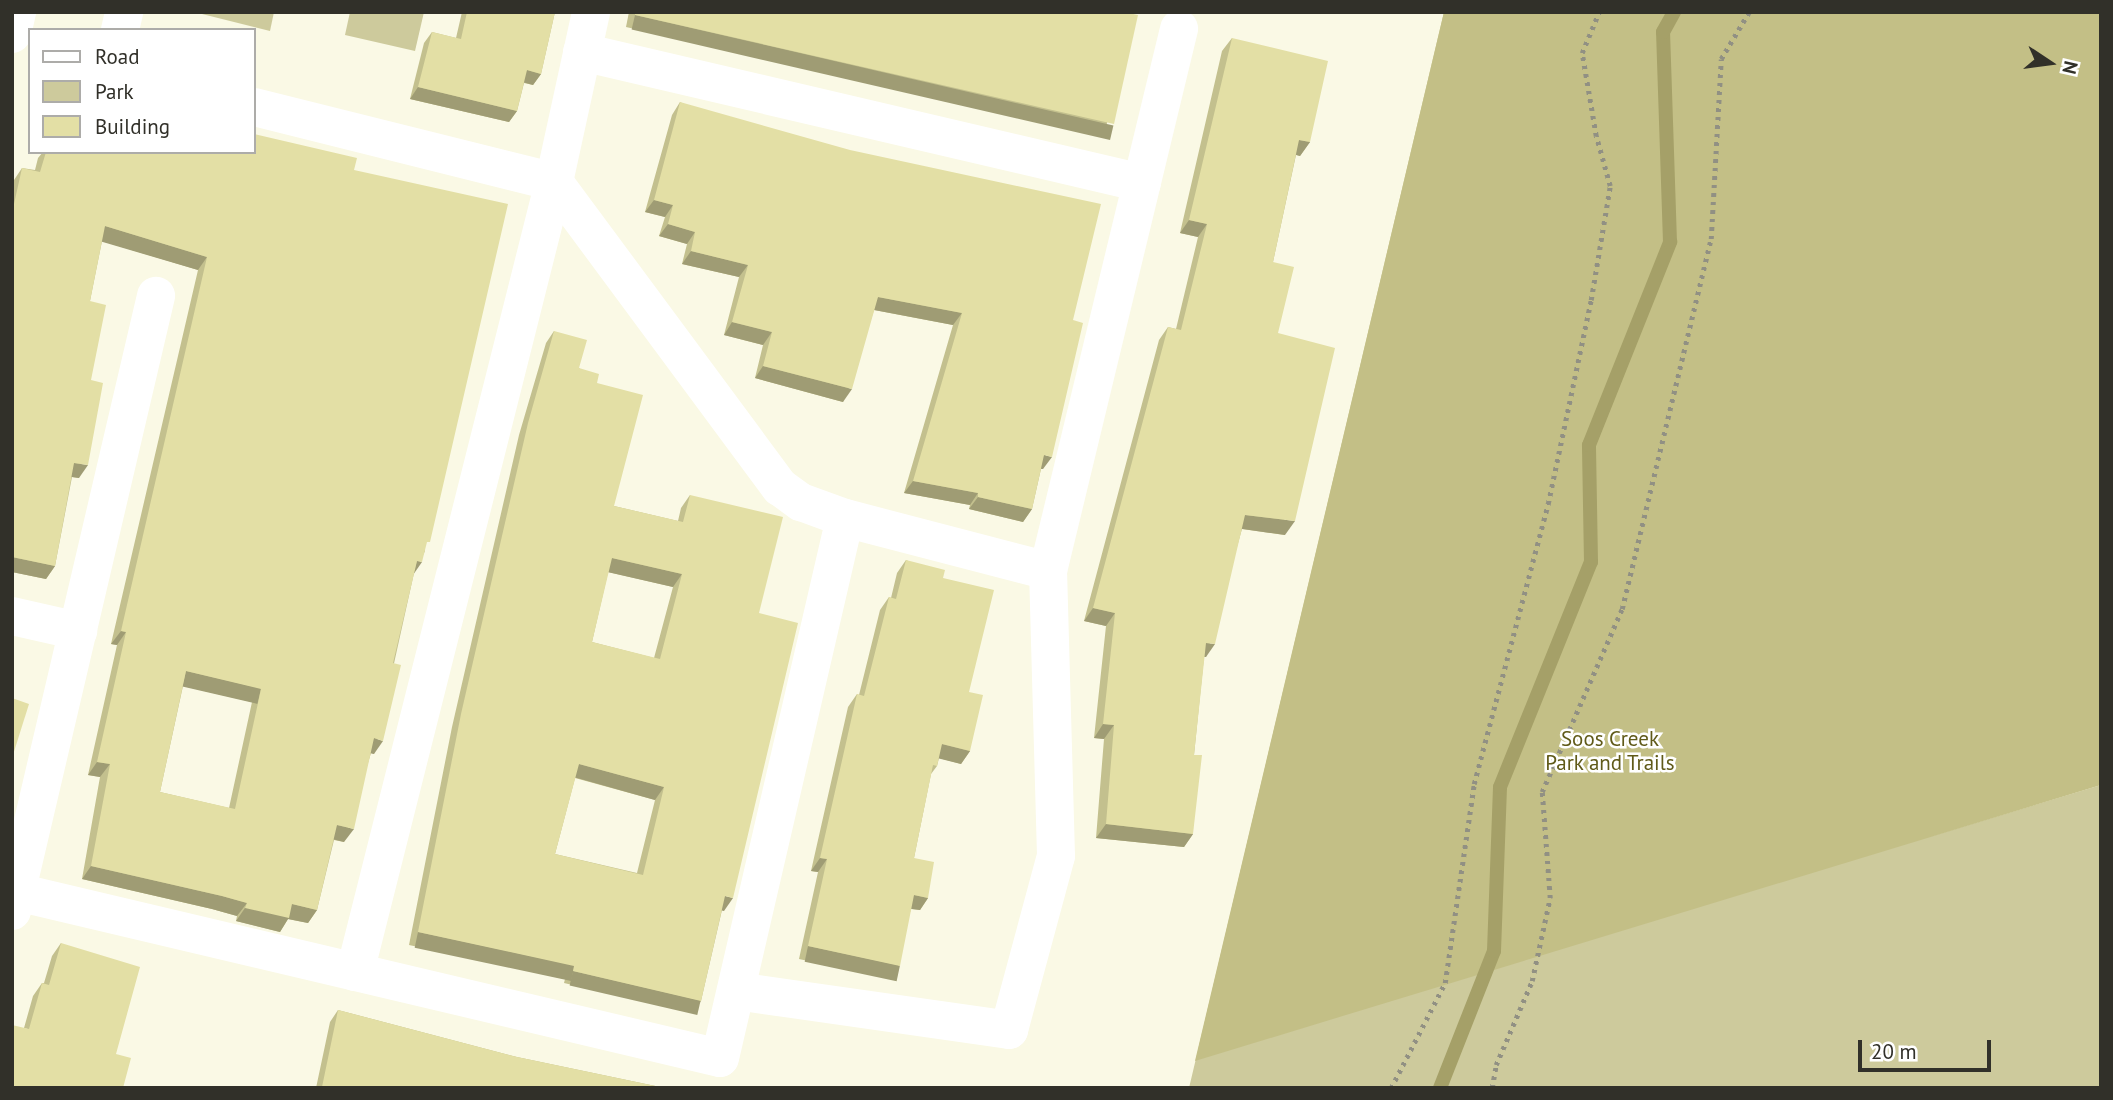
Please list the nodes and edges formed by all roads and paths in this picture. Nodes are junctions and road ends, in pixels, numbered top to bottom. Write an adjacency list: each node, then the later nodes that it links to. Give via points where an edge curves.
1 (17, 12): 6 (lane)
2 (591, 12): 7 (lane)
3 (1599, 12): 19 (path, via 1582,52 1610,186 1591,300 1548,504 1474,784 1445,983)
4 (1749, 12): 20 (path, via 1721,59 1711,239 1622,609 1542,792 1550,898 1532,981 1496,1065)
5 (1180, 29): 10 (lane)
6 (12, 34)
7 (582, 51): 9 (lane); 10 (lane)
8 (256, 108): 9 (lane)
9 (554, 182): 12 (lane, via 780,487 801,502); 17 (lane)
10 (1142, 183): 13 (lane)
11 (156, 296): 15 (lane)
12 (845, 518): 13 (lane); 18 (lane)
13 (1048, 571): 18 (lane, via 1056,856 1009,1030)
14 (12, 616): 15 (lane)
15 (78, 631): 16 (lane)
16 (15, 902): 17 (lane)
17 (355, 972): 18 (lane, via 720,1058)
18 (736, 991)
19 (1391, 1088)
20 (1492, 1088)

